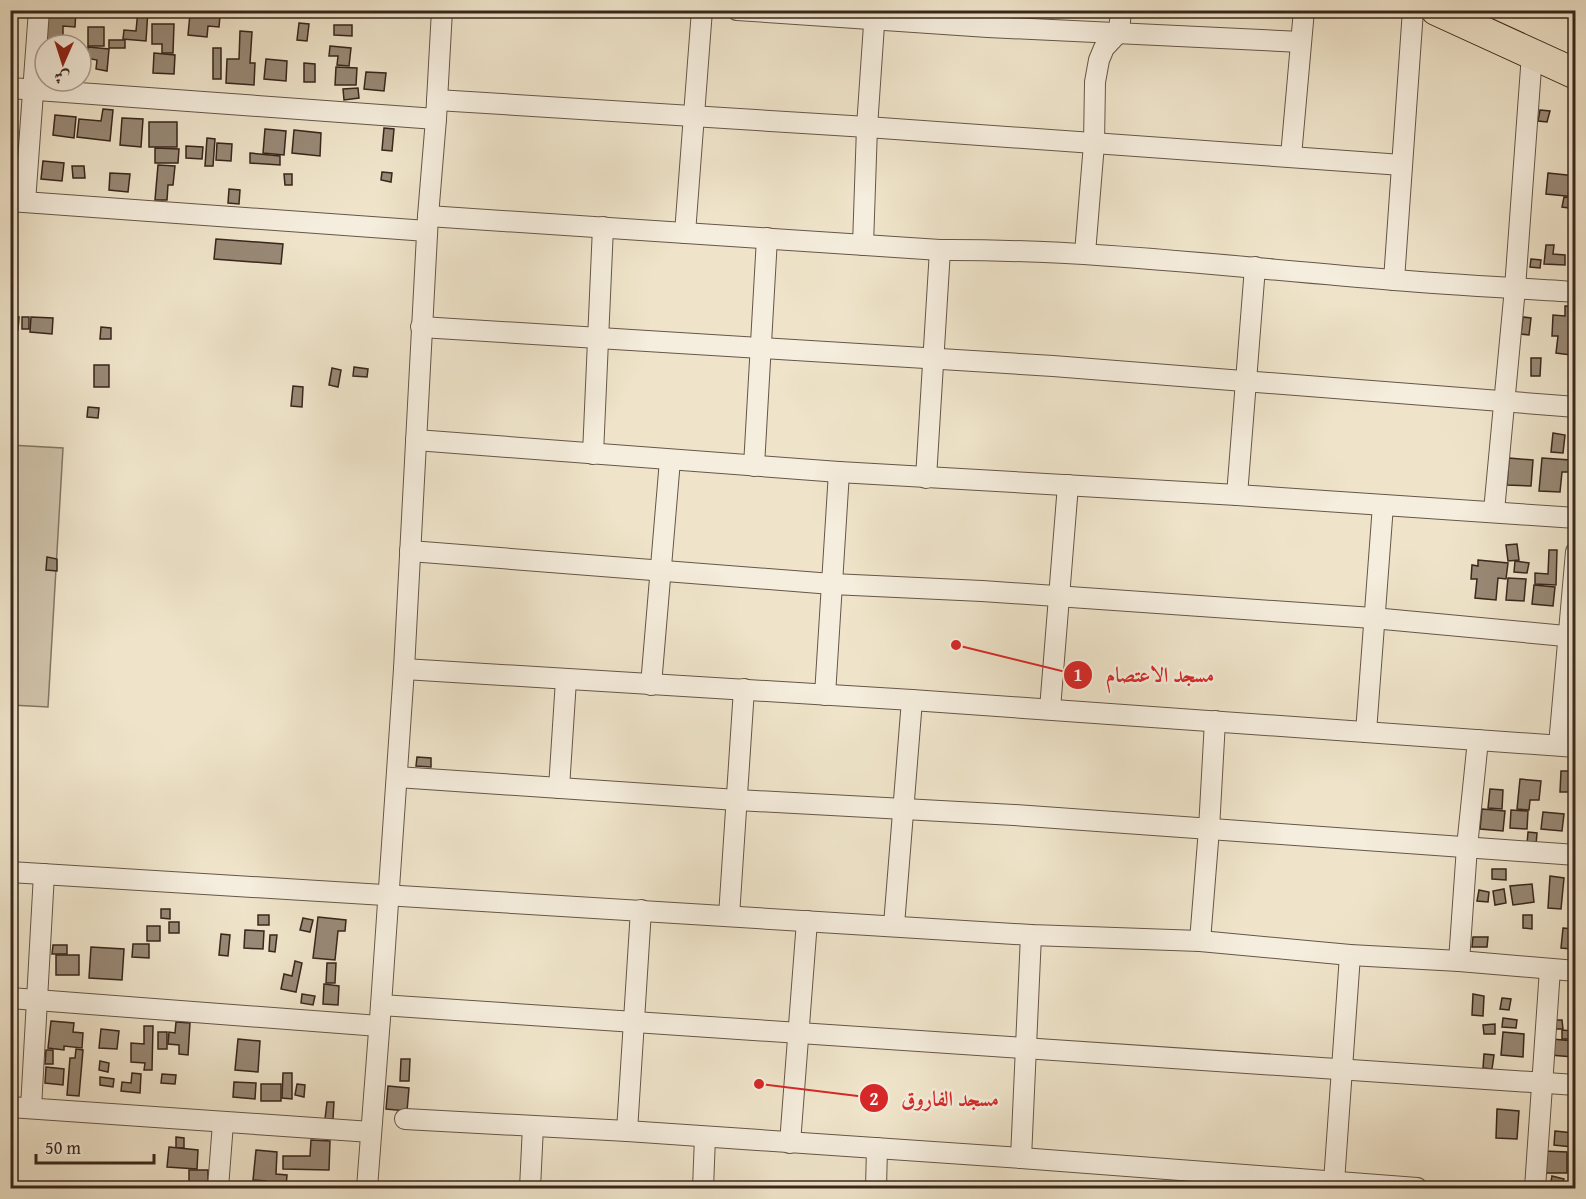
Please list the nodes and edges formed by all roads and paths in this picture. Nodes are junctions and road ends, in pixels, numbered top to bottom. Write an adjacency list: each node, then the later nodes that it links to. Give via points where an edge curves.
1 (39, 10): 12 (street)
2 (442, 10): 19 (street)
3 (702, 10): 20 (street)
4 (736, 10): 9 (street)
5 (1121, 10): 11 (street)
6 (1304, 10): 13 (street)
7 (1413, 10): 24 (street)
8 (1436, 10): 14 (main road)
9 (875, 15): 10 (street); 21 (street)
10 (989, 19): 11 (street)
11 (1119, 32): 13 (street); 22 (street, via 1099,60)
12 (37, 33)
13 (1301, 42): 23 (street)
14 (1532, 54): 15 (main road); 35 (street)
15 (1575, 74)
16 (10, 88): 17 (street)
17 (33, 89): 25 (street)
18 (93, 92): 19 (street)
19 (437, 109): 20 (street); 26 (street)
20 (695, 117): 21 (street); 28 (street)
21 (867, 127): 22 (street); 30 (street)
22 (1094, 144): 23 (street); 32 (street)
23 (1291, 156): 24 (street)
24 (1402, 165): 34 (street)
25 (18, 202): 26 (street)
26 (427, 223): 27 (street); 37 (street)
27 (603, 227): 28 (street); 38 (street)
28 (685, 233): 29 (street)
29 (767, 238): 30 (street); 39 (street)
30 (863, 245): 31 (street)
31 (940, 250): 32 (street); 40 (street)
32 (1085, 253): 33 (street)
33 (1255, 267): 34 (street); 41 (street)
34 (1394, 280): 35 (street)
35 (1515, 288): 36 (street); 42 (street)
36 (1575, 292)
37 (422, 327): 38 (street); 44 (street)
38 (597, 338): 39 (street); 45 (street)
39 (762, 348): 40 (street); 47 (street)
40 (933, 358): 41 (street); 49 (street)
41 (1245, 380): 42 (street); 51 (street)
42 (1505, 403): 43 (street); 53 (street)
43 (1575, 407)
44 (416, 440): 45 (street); 55 (street)
45 (593, 454): 46 (street)
46 (670, 460): 47 (street); 57 (street)
47 (754, 466): 48 (street)
48 (839, 472): 49 (street); 58 (street)
49 (926, 478): 50 (street)
50 (1068, 486): 51 (street); 59 (street)
51 (1237, 495): 52 (street)
52 (1383, 505): 53 (street); 60 (street)
53 (1494, 511): 54 (street)
54 (1575, 518)
55 (410, 551): 57 (street); 62 (street)
56 (1575, 552): 61 (street)
57 (660, 571): 58 (street); 64 (street)
58 (832, 584): 59 (street); 66 (street)
59 (1059, 597): 60 (street); 68 (street)
60 (1373, 618): 61 (street); 70 (street)
61 (1572, 637): 72 (street)
62 (404, 669): 63 (street); 73 (street)
63 (566, 680): 64 (street); 74 (street)
64 (651, 685): 65 (street)
65 (744, 689): 66 (street); 75 (street)
66 (825, 695): 67 (street)
67 (912, 700): 68 (street); 76 (street)
68 (1050, 709): 69 (street)
69 (1215, 721): 70 (street); 77 (street)
70 (1365, 732): 71 (street)
71 (1478, 740): 72 (street); 78 (street)
72 (1567, 746)
73 (397, 777): 74 (street); 82 (street)
74 (559, 788): 75 (street)
75 (737, 800): 76 (street); 84 (street)
76 (903, 809): 77 (street); 86 (street)
77 (1209, 829): 78 (street); 88 (street)
78 (1467, 847): 79 (street); 90 (street)
79 (1575, 855)
80 (10, 872): 81 (street)
81 (44, 874): 82 (street); 94 (street)
82 (388, 896): 83 (street); 95 (street)
83 (641, 910): 84 (street); 96 (street)
84 (729, 916): 85 (street)
85 (807, 921): 86 (street); 98 (street)
86 (894, 925): 87 (street)
87 (1031, 935): 88 (street); 99 (street)
88 (1200, 941): 89 (street)
89 (1350, 955): 90 (street); 100 (street)
90 (1459, 961): 91 (street)
91 (1550, 969): 92 (street); 101 (street)
92 (1575, 971)
93 (10, 998): 94 (street)
94 (36, 999): 97 (street); 104 (street)
95 (381, 1005): 96 (street); 97 (street)
96 (634, 1021): 98 (street); 108 (street)
97 (379, 1026): 109 (street)
98 (799, 1033): 99 (street); 111 (street)
99 (1025, 1048): 100 (street); 113 (street)
100 (1341, 1069): 101 (street); 115 (street)
101 (1542, 1082): 102 (street); 122 (street)
102 (1575, 1085)
103 (10, 1107): 104 (street)
104 (31, 1108): 106 (street)
105 (405, 1119): 107 (street)
106 (224, 1123): 109 (street); 116 (street)
107 (533, 1126): 108 (street); 118 (street)
108 (627, 1131): 110 (street)
109 (371, 1132): 117 (street)
110 (705, 1137): 111 (street); 119 (street)
111 (790, 1143): 112 (street)
112 (877, 1148): 113 (street); 120 (street)
113 (1021, 1158): 114 (street)
114 (1189, 1180): 115 (street)
115 (1334, 1182): 121 (street)
116 (218, 1188)
117 (367, 1188)
118 (530, 1188)
119 (703, 1188)
120 (876, 1188)
121 (1417, 1188)
122 (1535, 1188)

